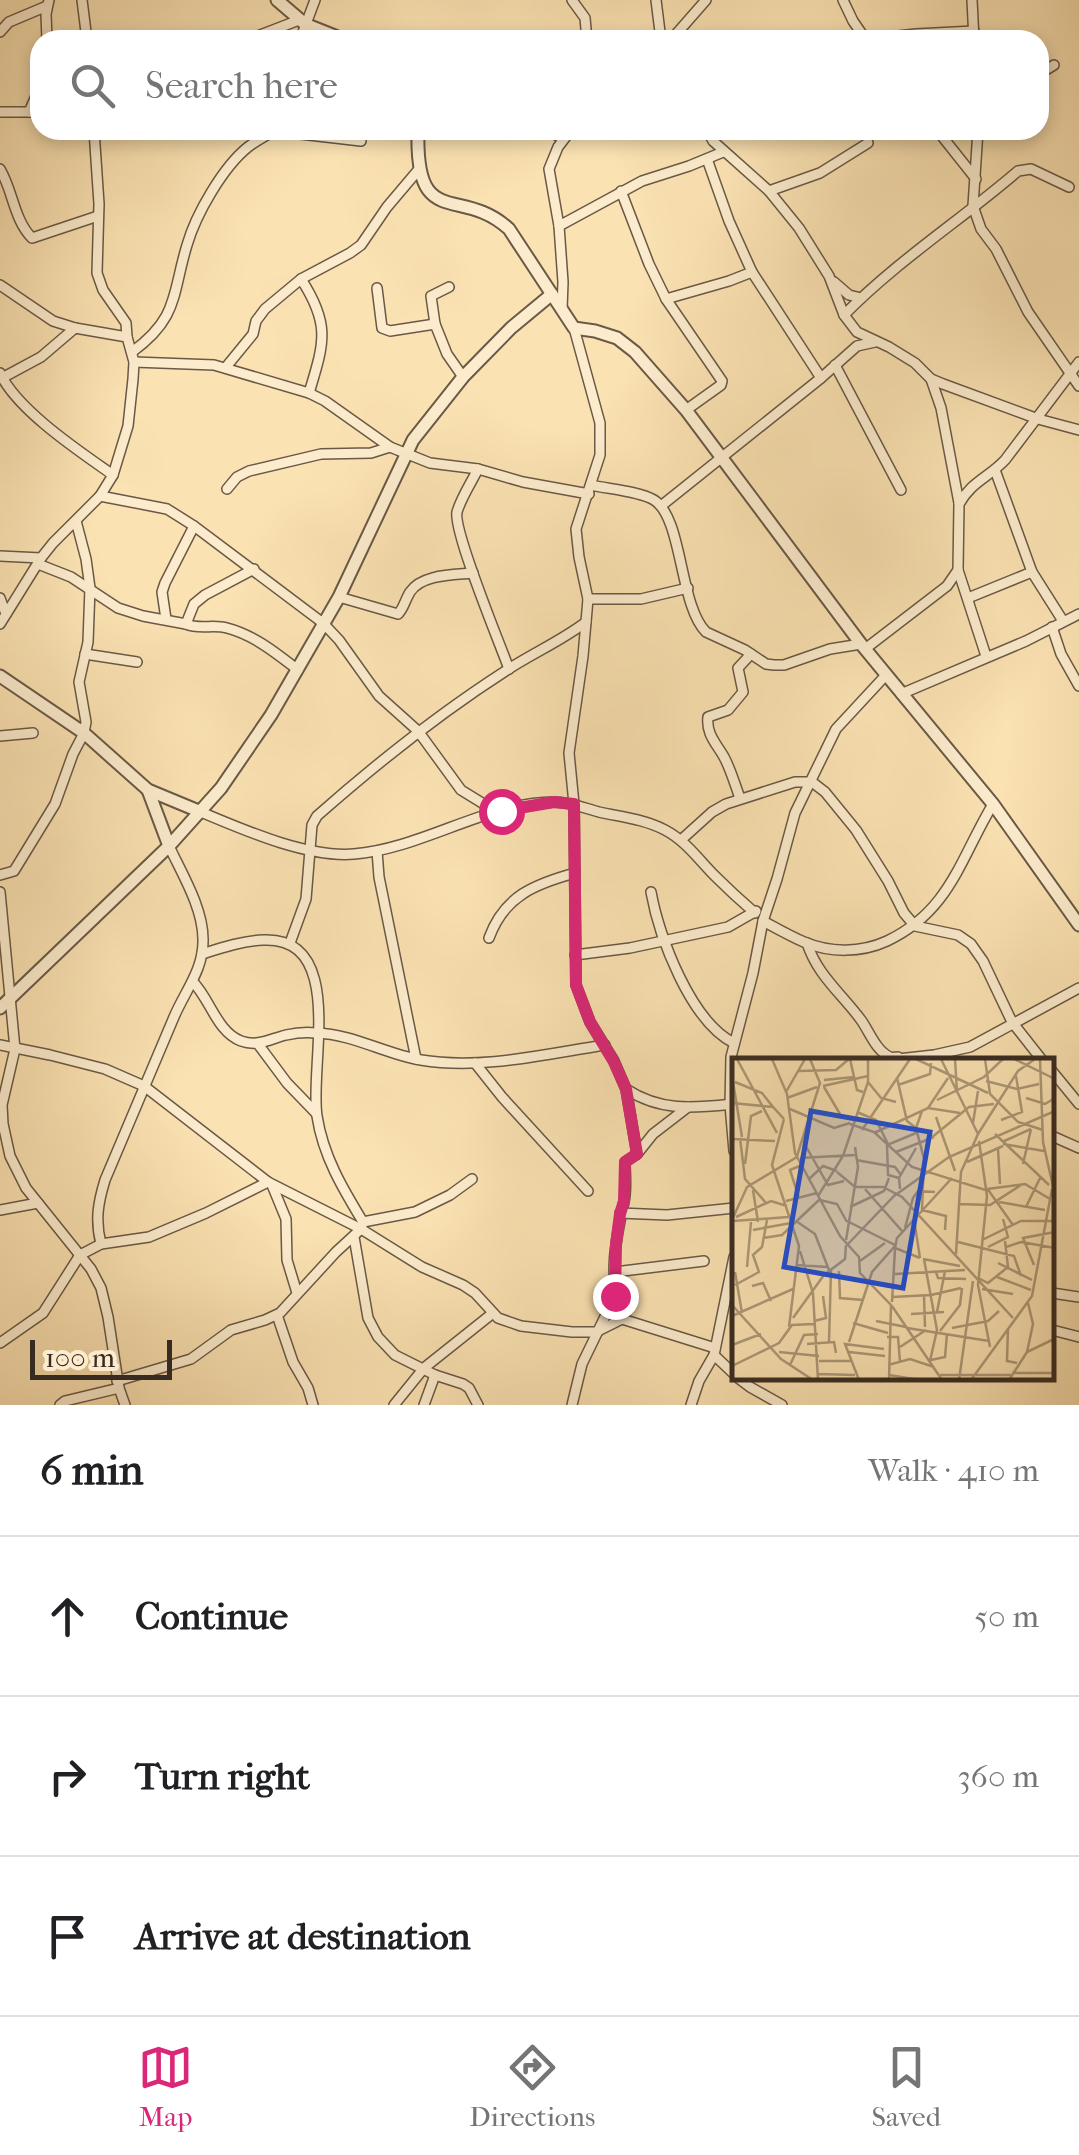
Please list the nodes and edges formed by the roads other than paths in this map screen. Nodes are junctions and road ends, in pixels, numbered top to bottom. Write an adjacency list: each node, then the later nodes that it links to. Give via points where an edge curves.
1 (82, 0): 12 (street)
2 (278, 0): 10 (street)
3 (315, 0): 10 (street)
4 (572, 0): 16 (street)
5 (656, 0): 17 (street)
6 (706, 0): 18 (street)
7 (843, 0): 19 (street)
8 (972, 0): 20 (street)
9 (48, 3): 11 (street); 21 (street)
10 (302, 22): 13 (street); 14 (street); 15 (street)
11 (47, 30)
12 (86, 30)
13 (278, 30)
14 (301, 30)
15 (321, 30)
16 (586, 30)
17 (660, 30)
18 (680, 30)
19 (858, 30)
20 (974, 30)
21 (0, 32)
22 (1054, 65): 23 (street)
23 (1049, 68)
24 (30, 112): 25 (street)
25 (1, 113)
26 (94, 140): 43 (street)
27 (260, 140): 63 (street, via 220,178 187,242 175,300)
28 (419, 140): 36 (street)
29 (563, 140): 44 (street, via 550,168)
30 (712, 140): 34 (street)
31 (946, 140): 38 (street)
32 (978, 140): 38 (street)
33 (868, 143): 40 (street, via 820,173)
34 (724, 152): 35 (street); 40 (street)
35 (707, 159): 41 (street); 45 (street)
36 (420, 168): 47 (street, via 361,244); 51 (street, via 433,197 500,221)
37 (0, 170): 43 (street, via 32,238)
38 (976, 179): 42 (street)
39 (1069, 187): 42 (street, via 1031,169 1018,171)
40 (769, 191): 46 (street)
41 (621, 192): 44 (street); 53 (street)
42 (974, 206): 52 (street); 67 (street, via 1028,312)
43 (98, 216): 60 (street, via 97,274 126,323)
44 (558, 226): 54 (street)
45 (752, 272): 53 (street); 69 (street)
46 (830, 276): 52 (street); 55 (street)
47 (302, 279): 66 (street, via 259,316); 73 (street, via 320,310 323,332)
48 (0, 286): 57 (street)
49 (449, 287): 56 (street, via 431,296)
50 (376, 288): 56 (street, via 385,330)
51 (552, 294): 54 (street); 68 (street)
52 (861, 298): 55 (street)
53 (666, 300): 74 (street, via 722,381)
54 (562, 309): 58 (street)
55 (844, 315): 59 (street)
56 (435, 324): 68 (street)
57 (74, 328): 60 (street); 71 (street)
58 (574, 328): 74 (street, via 617,338); 84 (street, via 602,438)
59 (857, 332): 61 (street); 62 (street)
60 (127, 337): 63 (street)
61 (874, 342): 62 (street); 70 (street)
62 (857, 346): 65 (street)
63 (133, 357): 66 (street); 82 (street, via 128,426)
64 (1079, 362): 67 (street)
65 (835, 364): 69 (street); 85 (street)
66 (226, 367): 73 (street)
67 (1069, 373): 72 (street); 75 (street)
68 (464, 377): 78 (street)
69 (822, 378): 79 (street)
70 (931, 379): 75 (street); 87 (street)
71 (2, 382): 82 (street)
72 (1079, 386)
73 (309, 393): 77 (street)
74 (686, 410): 79 (street)
75 (1038, 418): 76 (street); 81 (street)
76 (1079, 430)
77 (390, 447): 78 (street); 83 (street, via 249,471)
78 (405, 452): 80 (street); 99 (street)
79 (721, 458): 88 (street); 113 (street)
80 (478, 470): 84 (street); 96 (street, via 457,514)
81 (995, 470): 87 (street, via 967,489); 95 (street)
82 (114, 474): 86 (street)
83 (226, 489)
84 (590, 489): 88 (street, via 645,496); 102 (street, via 576,530)
85 (901, 490)
86 (100, 496): 89 (street); 90 (street, via 166,509)
87 (959, 504): 94 (street)
88 (661, 506): 98 (street)
89 (76, 521): 92 (street); 97 (street)
90 (194, 526): 93 (street); 105 (street, via 162,592)
91 (0, 556): 92 (street)
92 (39, 561): 97 (street); 104 (street)
93 (254, 570): 108 (street); 109 (street, via 204,595)
94 (958, 570): 101 (street); 113 (street, via 947,586)
95 (1032, 572): 101 (street); 106 (street)
96 (474, 573): 99 (street, via 426,580 412,588 398,614); 118 (street)
97 (90, 588): 105 (street, via 118,608); 114 (street)
98 (688, 588): 102 (street, via 640,599); 115 (street, via 701,628)
99 (339, 597): 108 (street)
100 (0, 598): 104 (street)
101 (968, 598): 116 (street)
102 (588, 599): 107 (street)
103 (1079, 614): 106 (street)
104 (3, 619)
105 (166, 619): 109 (street)
106 (1063, 621): 110 (street)
107 (586, 622): 118 (street); 131 (street, via 569,752)
108 (323, 623): 119 (street); 124 (street, via 378,696)
109 (186, 624): 119 (street, via 229,628)
110 (1052, 627): 111 (street); 112 (street)
111 (1040, 633): 112 (street); 116 (street)
112 (1057, 641): 122 (street)
113 (863, 646): 115 (street, via 784,665); 120 (street)
114 (85, 654): 117 (street); 126 (street, via 79,682)
115 (750, 654): 130 (street, via 738,668 743,692 707,722)
116 (986, 656): 123 (street)
117 (137, 662)
118 (509, 669): 124 (street)
119 (298, 670): 134 (street)
120 (886, 675): 123 (street); 128 (street, via 836,729)
121 (0, 676): 126 (street)
122 (1079, 686)
123 (901, 694): 132 (street)
124 (418, 731): 133 (street, via 460,790); 137 (street, via 317,816)
125 (33, 733): 127 (street)
126 (84, 733): 129 (street); 140 (street, via 43,825 14,871)
127 (0, 736)
128 (812, 782): 130 (street); 143 (street); 145 (street, via 856,830)
129 (148, 790): 134 (street); 136 (street)
130 (740, 798): 135 (street)
131 (574, 804): 133 (street); 135 (street); 139 (street)
132 (993, 804): 144 (street); 145 (street, via 945,893)
133 (501, 811): 138 (street)
134 (201, 812): 136 (street); 137 (street)
135 (681, 840): 143 (street)
136 (169, 846): 150 (street, via 198,913); 154 (street)
137 (312, 851): 138 (street); 148 (street, via 306,899)
138 (376, 851): 168 (street)
139 (575, 873): 146 (street, via 516,898); 151 (street)
140 (0, 876)
141 (0, 892): 154 (street)
142 (650, 892): 147 (street)
143 (758, 917): 147 (street); 149 (street); 158 (street)
144 (1078, 921)
145 (914, 926): 149 (street, via 861,951); 156 (street, via 971,944)
146 (489, 938)
147 (662, 941): 151 (street); 158 (street, via 707,1020)
148 (290, 943): 150 (street, via 260,940); 157 (street, via 306,960 318,992)
149 (807, 944): 164 (street, via 822,976)
150 (202, 954): 152 (street)
151 (575, 955): 161 (street, via 581,1002)
152 (194, 982): 159 (street, via 231,1036); 171 (street)
153 (1079, 988): 156 (street)
154 (11, 997): 155 (street); 163 (street)
155 (0, 1008)
156 (1012, 1022): 162 (street); 167 (street)
157 (317, 1032): 159 (street); 168 (street); 176 (street)
158 (734, 1043): 173 (street)
159 (258, 1044): 176 (street)
160 (0, 1045): 163 (street)
161 (604, 1046): 169 (street); 172 (street)
162 (970, 1046): 165 (street); 166 (street)
163 (15, 1049): 171 (street); 183 (street, via 3,1124 10,1156)
164 (892, 1058)
165 (903, 1058)
166 (965, 1058)
167 (1040, 1058)
168 (416, 1060): 169 (street)
169 (475, 1064): 182 (street)
170 (1054, 1074): 174 (street)
171 (144, 1086): 181 (street); 188 (street, via 97,1207)
172 (626, 1089): 175 (street, via 660,1106); 179 (street)
173 (732, 1104): 175 (street)
174 (1079, 1104)
175 (688, 1107): 179 (street)
176 (316, 1113): 187 (street)
177 (1054, 1137): 178 (street)
178 (1079, 1148)
179 (637, 1154): 186 (street, via 625,1162)
180 (472, 1179): 187 (street, via 415,1212)
181 (270, 1183): 187 (street); 188 (street, via 148,1237); 193 (street, via 286,1219 287,1260)
182 (588, 1191)
183 (38, 1203): 185 (street); 189 (street)
184 (732, 1208): 186 (street)
185 (0, 1210)
186 (620, 1214): 192 (street)
187 (359, 1230): 193 (street); 197 (street, via 475,1293); 206 (street, via 373,1330 395,1354)
188 (101, 1244): 189 (street)
189 (80, 1255): 203 (street, via 43,1313); 210 (street, via 101,1288)
190 (704, 1261): 192 (street)
191 (732, 1269): 204 (street)
192 (614, 1272): 195 (street)
193 (297, 1293): 198 (street)
194 (1054, 1294): 196 (street)
195 (615, 1296): 199 (street); 201 (street)
196 (1079, 1296)
197 (493, 1313): 201 (street, via 521,1326); 206 (street)
198 (277, 1315): 210 (street, via 230,1330 192,1359); 213 (street)
199 (622, 1319): 201 (street); 204 (street)
200 (1054, 1331): 202 (street)
201 (596, 1332): 217 (street)
202 (1079, 1337)
203 (1, 1339)
204 (717, 1355): 205 (street); 207 (street); 218 (street)
205 (732, 1356)
206 (424, 1368): 208 (street); 214 (street)
207 (732, 1372)
208 (435, 1376): 215 (street); 216 (street, via 469,1388)
209 (741, 1380): 219 (street)
210 (118, 1384): 211 (street); 212 (street)
211 (60, 1405)
212 (125, 1405)
213 (313, 1405)
214 (394, 1405)
215 (424, 1405)
216 (478, 1405)
217 (572, 1405)
218 (691, 1405)
219 (782, 1405)

